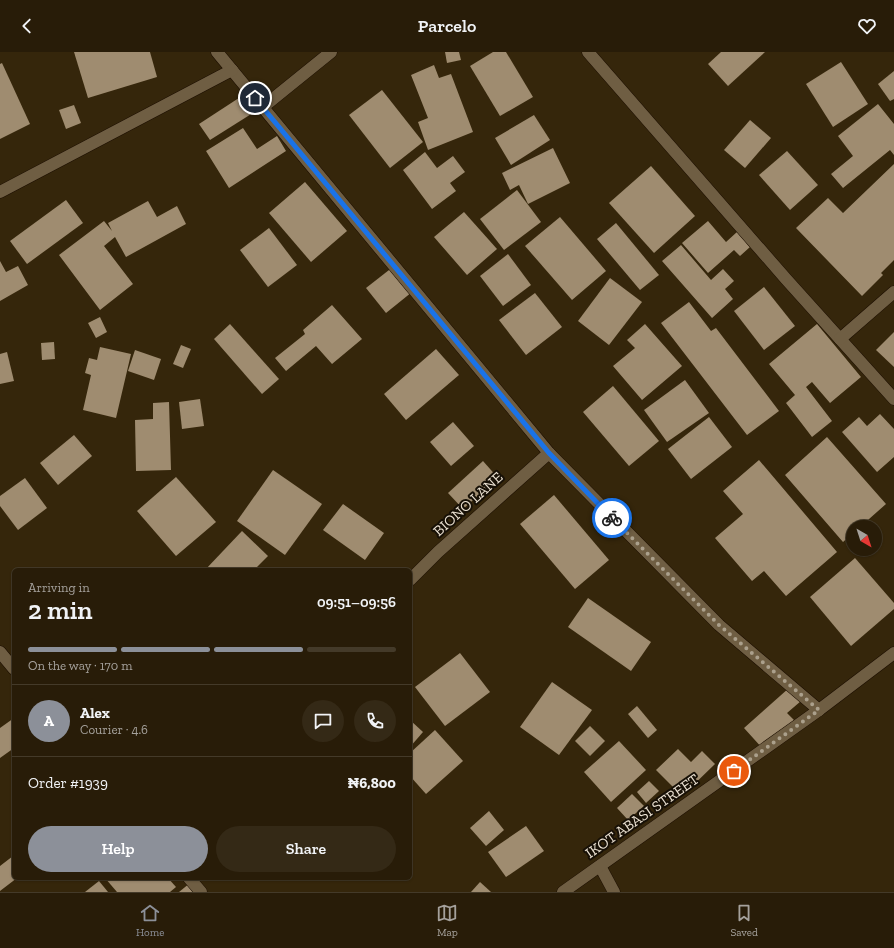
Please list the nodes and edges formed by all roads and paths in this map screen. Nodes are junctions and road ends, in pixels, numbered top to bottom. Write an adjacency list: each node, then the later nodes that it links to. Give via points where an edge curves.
1 (217, 52): 4 (street)
2 (331, 52): 5 (street)
3 (588, 52): 8 (street)
4 (232, 70): 5 (street); 6 (street)
5 (263, 107): 10 (street)
6 (0, 192)
7 (894, 292): 8 (street)
8 (840, 339): 9 (street)
9 (894, 399)
10 (549, 453): 11 (street, BIONO LANE); 15 (street, via 719,625)
11 (412, 578)
12 (0, 652): 14 (street)
13 (894, 653): 15 (street, IKOT ABASI STREET)
14 (12, 667)
15 (819, 710): 16 (street, IKOT ABASI STREET)
16 (600, 866): 19 (street, IKOT ABASI STREET); 20 (street)
17 (191, 880): 18 (street)
18 (201, 892)
19 (563, 892)
20 (614, 892)

